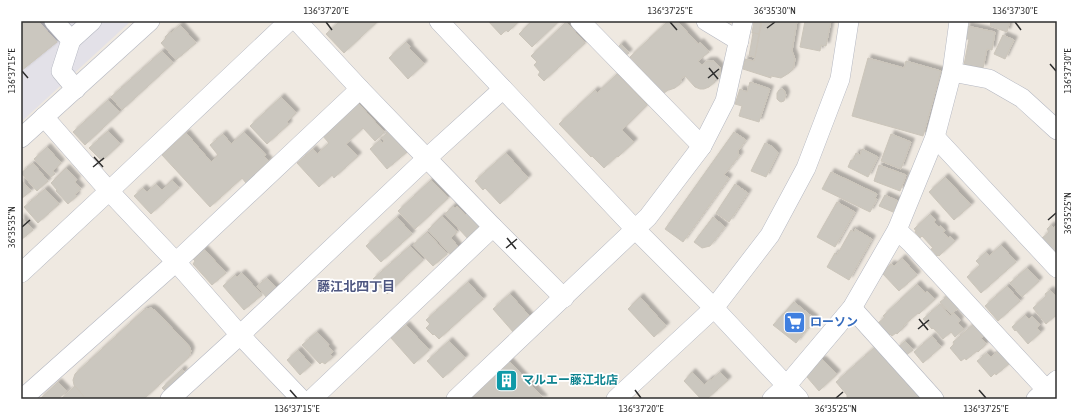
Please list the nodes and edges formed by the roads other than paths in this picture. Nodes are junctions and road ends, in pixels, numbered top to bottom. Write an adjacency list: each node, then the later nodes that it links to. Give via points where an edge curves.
1 (54, 21): 12 (street)
2 (92, 21): 12 (street)
3 (150, 21): 15 (street)
4 (289, 21): 24 (street)
5 (297, 21): 16 (street)
6 (440, 21): 17 (street)
7 (580, 21): 22 (street)
8 (706, 21): 13 (street)
9 (743, 21): 13 (street)
10 (849, 21): 32 (street, via 840,78 806,168 770,234)
11 (959, 21): 14 (street)
12 (71, 40): 15 (street, via 61,71)
13 (739, 41): 22 (street, via 725,102)
14 (952, 72): 19 (street, via 989,79 1022,98); 20 (street)
15 (76, 88): 18 (street)
16 (360, 89): 23 (street); 28 (street)
17 (503, 89): 23 (street); 26 (street)
18 (44, 117): 21 (street); 24 (street)
19 (1057, 130)
20 (935, 137): 27 (street); 29 (street)
21 (21, 138)
22 (702, 146): 26 (street, via 648,217)
23 (427, 158): 25 (street); 34 (street)
24 (109, 191): 28 (street); 30 (street)
25 (493, 227): 31 (street); 40 (street)
26 (635, 229): 31 (street); 32 (street)
27 (897, 230): 33 (street); 36 (street)
28 (176, 262): 34 (street); 37 (street)
29 (1057, 268)
30 (21, 273)
31 (564, 298): 41 (street)
32 (714, 308): 35 (street); 42 (street)
33 (852, 308): 35 (street); 44 (street)
34 (240, 335): 38 (street); 39 (street)
35 (793, 392): 43 (street)
36 (1049, 392)
37 (22, 399)
38 (170, 399)
39 (302, 399)
40 (312, 399)
41 (456, 399)
42 (616, 399)
43 (772, 399)
44 (934, 399)

